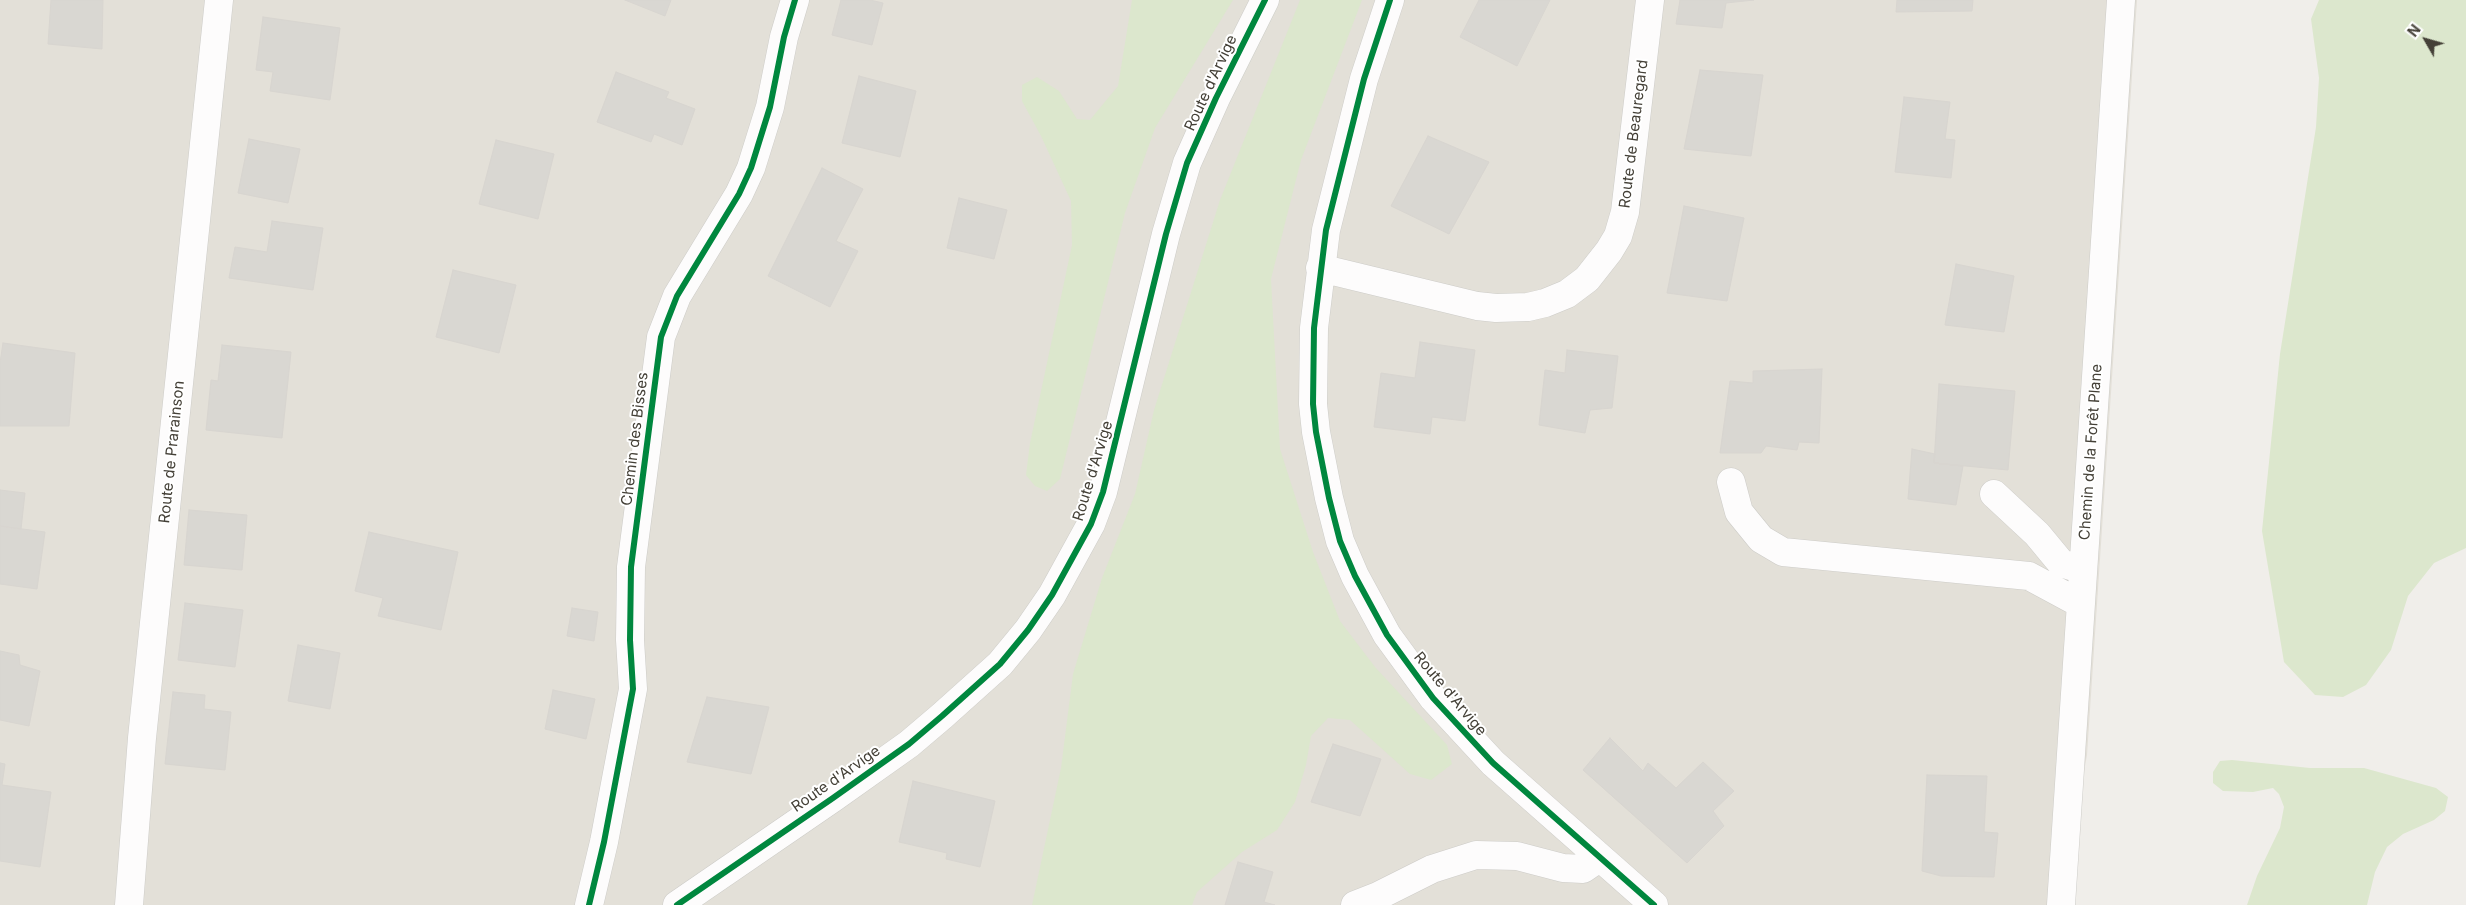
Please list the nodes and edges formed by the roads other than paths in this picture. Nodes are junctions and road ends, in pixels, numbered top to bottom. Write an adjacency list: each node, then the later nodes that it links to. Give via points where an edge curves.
1 (219, 0): 13 (street, Route de Prarainson, via 142,738)
2 (795, 0): 14 (street, Chemin des Bisses, via 768,115 751,168 739,194 677,296 662,337 631,567 631,707)
3 (1264, 0): 15 (street, Route d'Arvige, via 1187,163 1166,234 1103,492 1087,532 1052,595 1000,664 929,727 833,798)
4 (1390, 0): 7 (street, Route d'Arvige, via 1349,134)
5 (1650, 0): 7 (street, Route de Beauregard, via 1625,212 1618,236 1587,279 1567,294 1545,303 1496,308)
6 (2121, 0): 10 (street, Chemin de la Forêt Plane)
7 (1320, 268): 12 (street, Route d'Arvige, via 1314,328 1316,432 1340,541 1355,576 1387,635 1438,704 1494,763)
8 (1731, 482): 11 (street, via 1739,512 1761,539 1783,552 2029,576)
9 (1994, 494): 10 (street, via 2037,534 2061,563)
10 (2083, 570): 11 (street, Chemin de la Forêt Plane)
11 (2081, 604): 18 (street, Chemin de la Forêt Plane)
12 (1599, 858): 16 (street, via 1583,869 1562,868 1517,856 1476,855 1432,869); 17 (street, Route d'Arvige)
13 (128, 905)
14 (589, 905)
15 (677, 905)
16 (1355, 905)
17 (1654, 905)
18 (2061, 905)

